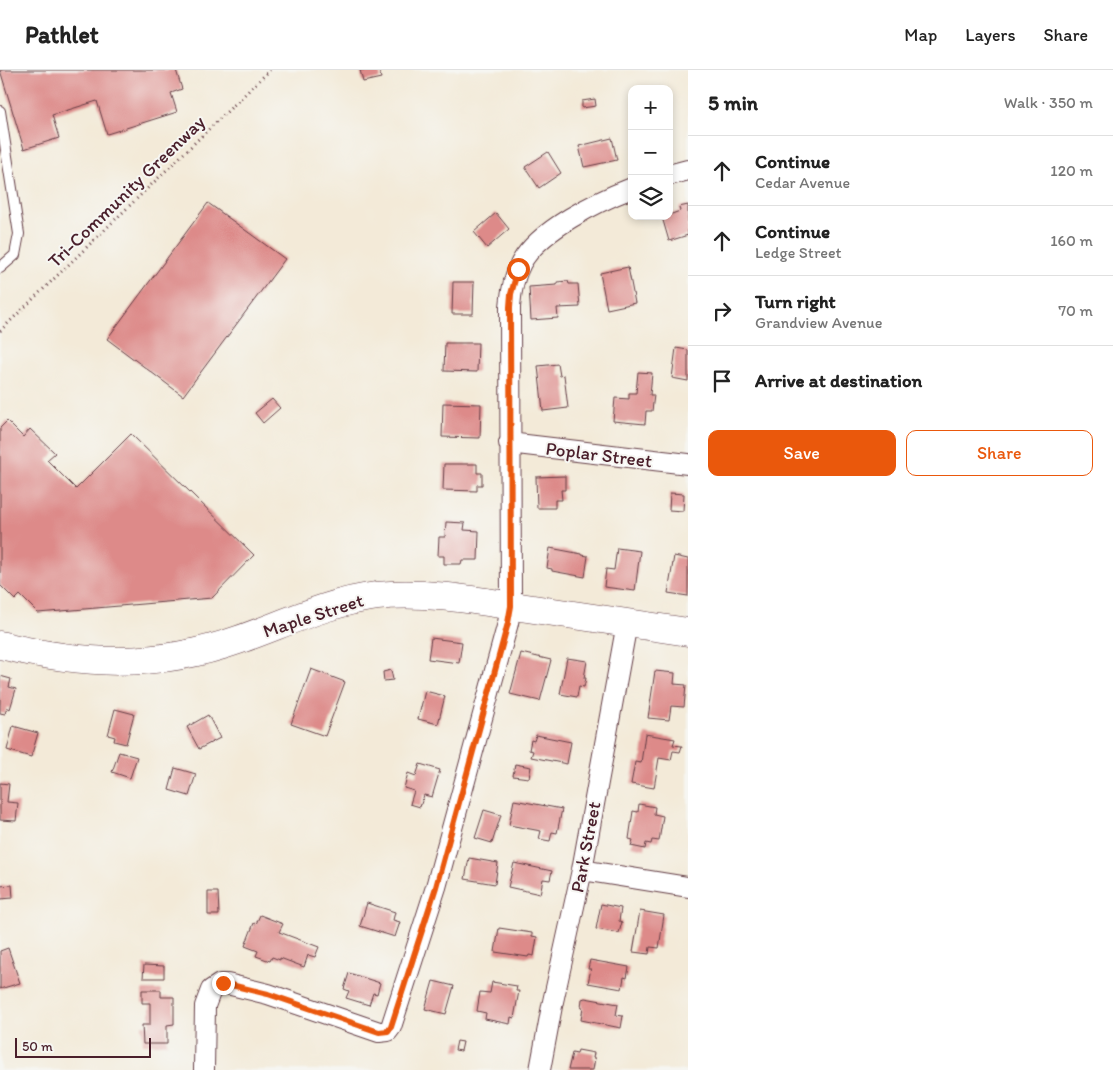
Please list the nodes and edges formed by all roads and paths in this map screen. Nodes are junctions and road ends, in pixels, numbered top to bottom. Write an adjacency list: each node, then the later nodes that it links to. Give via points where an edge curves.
1 (270, 70): 7 (path, Tri-Community Greenway)
2 (0, 111): 6 (lane, via 19,234 15,254)
3 (688, 170): 4 (street)
4 (673, 174)
5 (628, 190): 8 (street, via 597,203 555,229 533,247 518,269 510,307)
6 (0, 268)
7 (0, 331)
8 (510, 443): 9 (street, Poplar Street); 10 (street)
9 (688, 464)
10 (511, 606): 11 (street, Maple Street); 13 (street, Maple Street, via 412,596 362,598 327,607 224,644 150,660 77,660); 16 (street, via 436,887 391,1027 379,1032 248,988 223,983 213,987 205,1006)
11 (627, 623): 12 (street, Maple Street); 14 (street, Park Street)
12 (688, 632)
13 (0, 645)
14 (582, 870): 15 (street); 17 (street, Park Street)
15 (688, 887)
16 (204, 1070)
17 (540, 1070)

